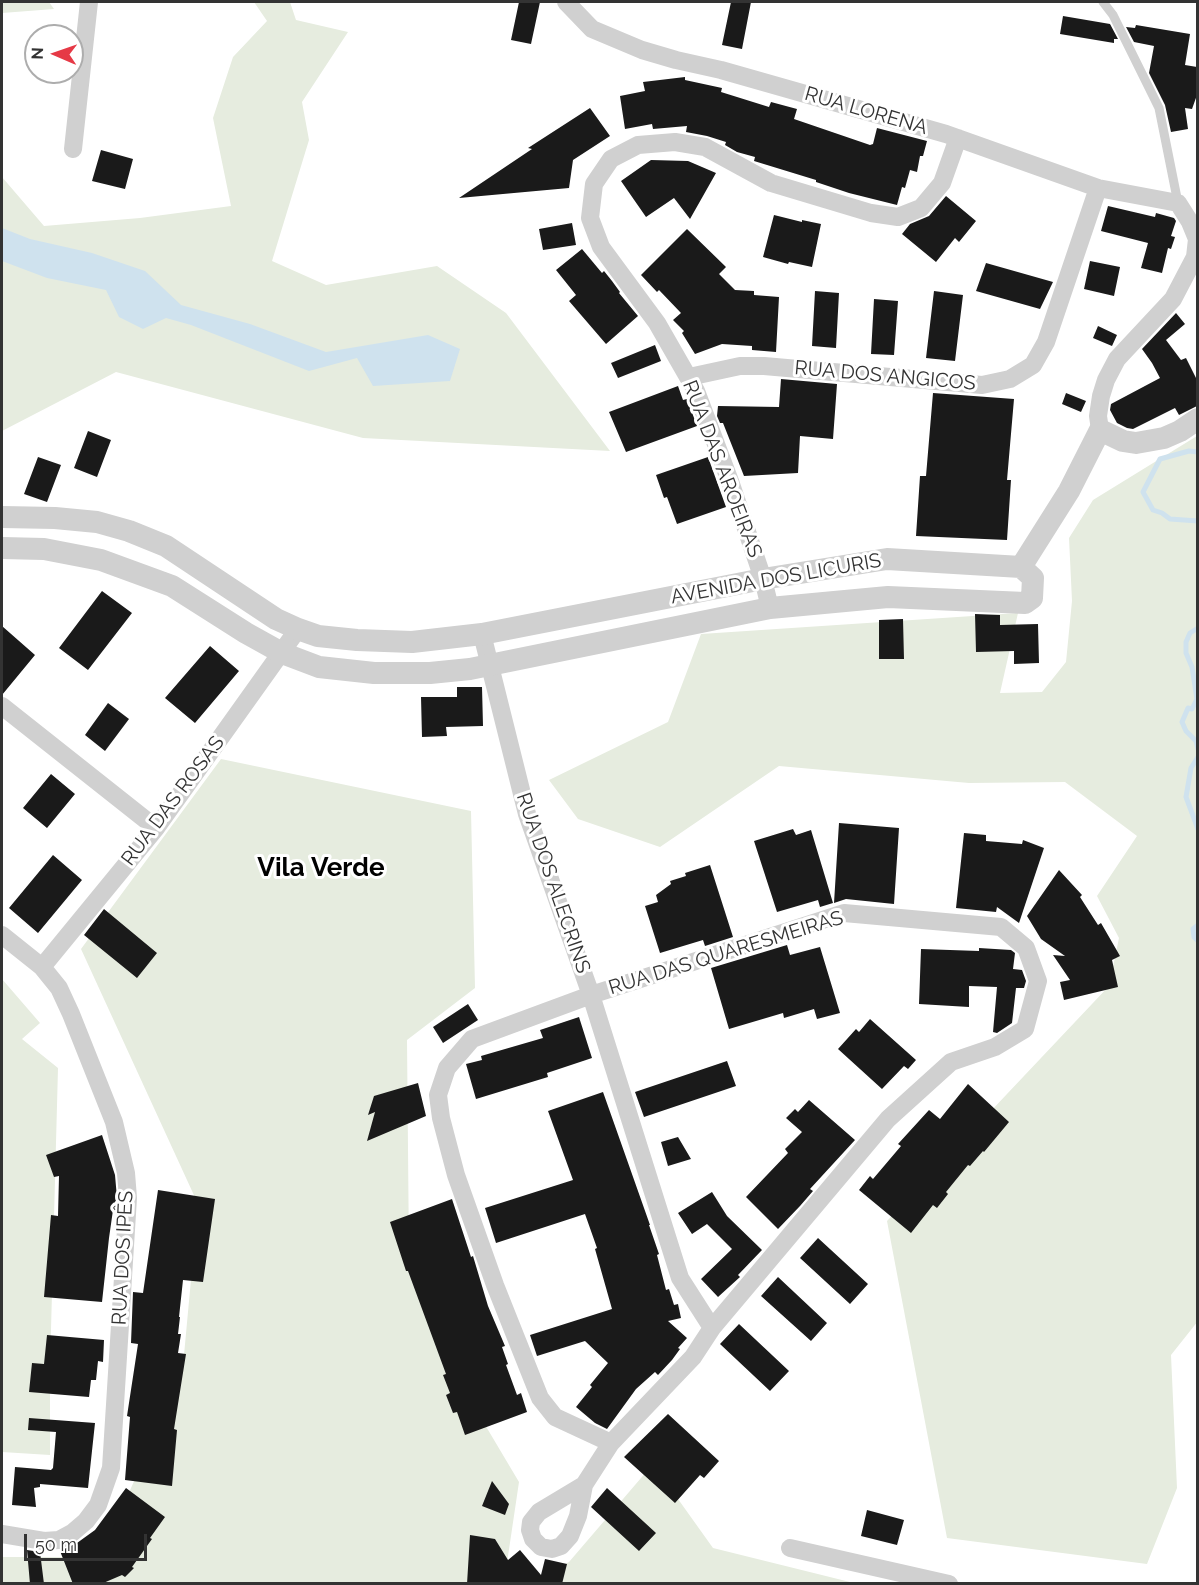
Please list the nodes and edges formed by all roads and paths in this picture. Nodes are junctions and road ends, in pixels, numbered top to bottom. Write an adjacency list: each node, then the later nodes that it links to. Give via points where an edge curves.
1 (89, 2): 5 (street)
2 (566, 2): 4 (street, RUA LORENA, via 592,29 642,50)
3 (1103, 2): 7 (lane, via 1159,108)
4 (958, 138): 6 (street, RUA LORENA); 8 (street, RUA DAS AROEIRAS, via 942,183 921,208 898,217 871,213 771,183 705,147 675,142 638,146 611,159 594,184 590,218 601,247 657,323)
5 (73, 149)
6 (1098, 188): 7 (street, RUA LORENA); 8 (street, RUA DOS ANGICOS, via 1046,342 1033,365 1010,379 982,385 764,366 740,366)
7 (1178, 203): 10 (street, via 1197,239 1195,257 1173,298 1117,359 1101,396)
8 (689, 377): 14 (street, RUA DAS AROEIRAS)
9 (1197, 419): 10 (street, via 1164,438 1136,443)
10 (1100, 430): 13 (street, via 1069,491)
11 (2, 518): 16 (street, AVENIDA DOS LICURIS, via 97,522 129,531 166,546)
12 (2, 548): 18 (street, AVENIDA DOS LICURIS, via 44,549 101,560 172,586)
13 (1021, 567): 14 (street, AVENIDA DOS LICURIS, via 887,558); 15 (street, AVENIDA DOS LICURIS, via 1033,578 1032,598 1025,603 888,597)
14 (763, 579): 15 (street, RUA DAS AROEIRAS); 17 (street, AVENIDA DOS LICURIS)
15 (770, 608): 19 (street, AVENIDA DOS LICURIS)
16 (298, 629): 17 (street, AVENIDA DOS LICURIS, via 318,636 401,641); 18 (street, RUA DAS ROSAS)
17 (482, 634): 19 (street, RUA DOS ALECRINS)
18 (282, 653): 19 (street, AVENIDA DOS LICURIS, via 319,667 374,673 430,673); 21 (street, RUA DAS ROSAS)
19 (489, 665): 24 (street, RUA DOS ALECRINS, via 527,814)
20 (2, 706): 21 (street)
21 (156, 828): 23 (street, RUA DAS ROSAS)
22 (2, 935): 23 (street, RUA DOS IPÊS)
23 (42, 967): 28 (street, RUA DOS IPÊS, via 59,988 72,1014 114,1122 126,1173 128,1198 111,1468 98,1505 72,1533 59,1540 44,1541)
24 (591, 995): 25 (street, RUA DOS ALECRINS, via 680,1278); 25 (street, RUA DAS QUARESMEIRAS, via 844,914 1001,927 1026,948 1038,981 1025,1029 995,1047 951,1062 888,1119); 26 (street, RUA DAS QUARESMEIRAS, via 472,1039 447,1068 438,1095 456,1174 540,1398 555,1417)
25 (712, 1328): 26 (street, RUA DAS QUARESMEIRAS, via 693,1357)
26 (611, 1443): 27 (street, RUA DAS QUARESMEIRAS)
27 (584, 1485)
28 (2, 1534)
29 (790, 1548): 30 (street)
30 (949, 1584)

